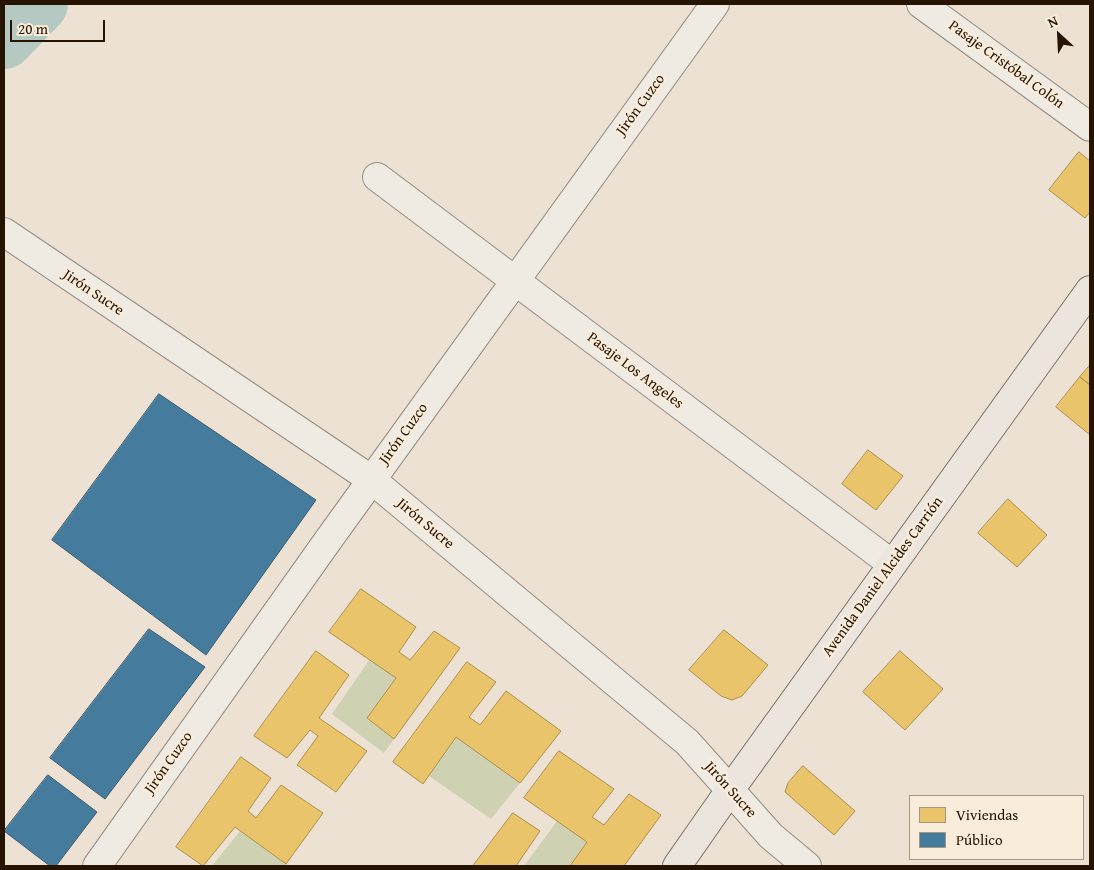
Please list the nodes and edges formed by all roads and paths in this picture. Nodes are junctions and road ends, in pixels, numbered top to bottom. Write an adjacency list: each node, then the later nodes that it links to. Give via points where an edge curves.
1 (715, 4): 6 (street, Jirón Cuzco)
2 (921, 4): 3 (street, Pasaje Cristóbal Colón)
3 (1090, 127)
4 (377, 177): 6 (street, Pasaje Los Angeles)
5 (4, 232): 8 (street, Jirón Sucre)
6 (514, 280): 8 (street, Jirón Cuzco); 9 (street, Pasaje Los Angeles)
7 (1090, 290): 9 (main road, Avenida Daniel Alcides Carrión)
8 (372, 480): 10 (street, Jirón Sucre, via 687,742); 11 (street, Jirón Cuzco)
9 (892, 564): 10 (main road, Avenida Daniel Alcides Carrión)
10 (730, 790): 12 (main road, Avenida Daniel Alcides Carrión); 13 (street, Jirón Sucre, via 771,836)
11 (97, 866)
12 (677, 866)
13 (807, 866)

